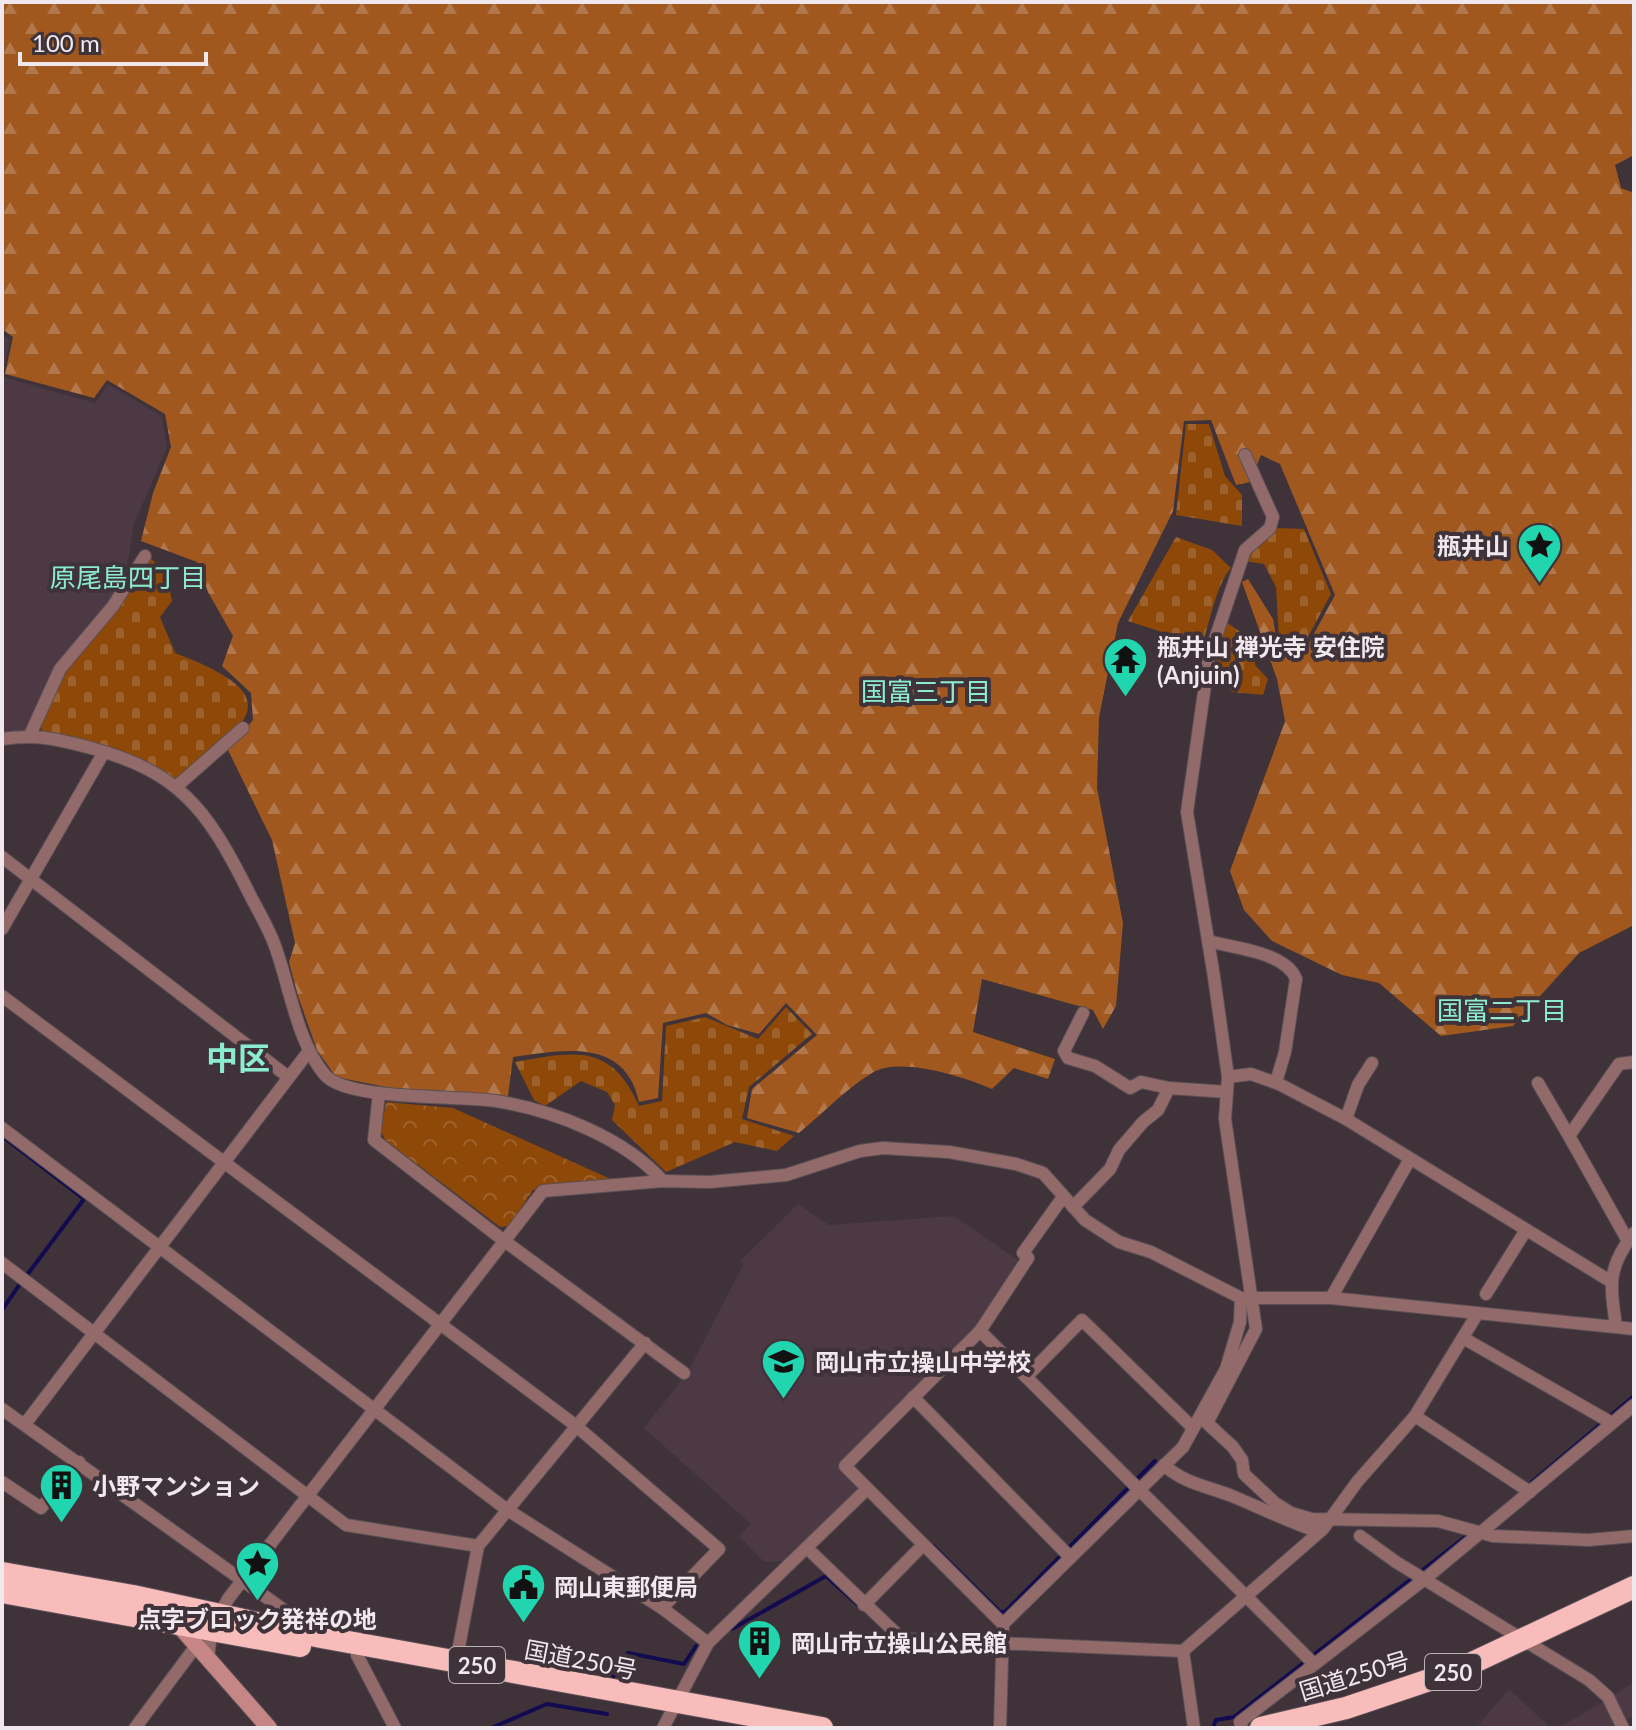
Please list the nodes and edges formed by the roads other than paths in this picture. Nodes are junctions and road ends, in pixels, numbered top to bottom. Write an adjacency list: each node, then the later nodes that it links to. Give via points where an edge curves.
1 (1245, 455): 11 (street, via 1273,517 1237,568 1209,657 1198,719 1188,822)
2 (145, 556): 4 (street, via 113,606 60,669)
3 (243, 728): 7 (street)
4 (30, 735): 5 (street); 6 (street)
5 (2, 739)
6 (104, 752): 7 (street, via 137,762); 9 (street)
7 (177, 786): 14 (street, via 226,846 274,942)
8 (2, 857): 9 (street)
9 (31, 879): 10 (street); 17 (street)
10 (2, 929)
11 (1208, 941): 18 (street); 19 (street, via 1279,961 1293,971 1292,1008)
12 (2, 996): 28 (street)
13 (1083, 1013): 21 (street, via 1064,1051 1068,1058 1095,1066 1130,1088 1141,1082)
14 (309, 1051): 17 (street); 23 (street, via 341,1087)
15 (1634, 1062): 26 (street, via 1619,1064)
16 (1372, 1063): 24 (street)
17 (287, 1076): 28 (street)
18 (1228, 1077): 19 (street, via 1251,1074); 22 (street)
19 (1276, 1082): 24 (street)
20 (1538, 1083): 26 (street)
21 (1169, 1088): 22 (street); 31 (street, via 1158,1110)
22 (1227, 1092): 40 (street, via 1225,1119)
23 (379, 1093): 29 (street, via 496,1101 538,1112 611,1141); 34 (street, via 374,1140)
24 (1346, 1119): 27 (street)
25 (2, 1128): 35 (street)
26 (1569, 1136): 33 (street)
27 (1410, 1159): 32 (street); 39 (street)
28 (224, 1161): 35 (street); 42 (street)
29 (663, 1181): 30 (street, via 786,1175 860,1151 912,1147 1016,1164 1043,1173); 34 (street, via 543,1191)
30 (1063, 1197): 31 (street); 45 (street, via 1023,1253 1028,1258)
31 (1073, 1207): 40 (street, via 1119,1242 1151,1252)
32 (1526, 1230): 37 (street); 38 (street)
33 (1631, 1237): 37 (street, via 1618,1254)
34 (503, 1240): 42 (street); 48 (street)
35 (159, 1246): 46 (street); 53 (street)
36 (2, 1263): 46 (street)
37 (1610, 1281): 43 (street)
38 (1486, 1294)
39 (1331, 1298): 40 (street); 41 (street)
40 (1247, 1300): 59 (street, via 1226,1369); 68 (street, via 1256,1329 1207,1423 1233,1447 1244,1474 1275,1503)
41 (1476, 1316): 43 (street); 47 (street)
42 (440, 1323): 53 (street); 58 (street)
43 (1616, 1326): 44 (street)
44 (1634, 1329)
45 (980, 1331): 50 (street); 51 (street)
46 (94, 1333): 57 (street); 66 (street)
47 (1465, 1339): 55 (street); 56 (street)
48 (645, 1343): 49 (street); 58 (street)
49 (684, 1373)
50 (1026, 1377): 59 (street, via 1082,1320); 64 (street)
51 (913, 1397): 63 (street, via 845,1466); 75 (street)
52 (1634, 1405): 56 (street)
53 (374, 1408): 66 (street); 67 (street)
54 (2, 1409): 57 (street)
55 (1415, 1416): 65 (street); 68 (street)
56 (1608, 1421): 65 (street)
57 (25, 1424): 60 (street)
58 (575, 1425): 67 (street); 85 (street, via 719,1549)
59 (1193, 1428): 61 (street)
60 (79, 1462): 62 (street, via 41,1508); 78 (street)
61 (1164, 1465): 64 (street); 68 (street, via 1180,1480 1277,1518)
62 (2, 1482)
63 (867, 1489): 72 (street); 74 (street)
64 (1139, 1489): 75 (street); 81 (street)
65 (1526, 1490): 69 (street)
66 (308, 1495): 73 (street, via 346,1525); 78 (street)
67 (506, 1509): 73 (street); 85 (street)
68 (1325, 1526): 69 (street, via 1438,1521); 81 (street)
69 (1476, 1531): 71 (street, via 1589,1540); 77 (street)
70 (1360, 1536): 77 (street)
71 (1634, 1536)
72 (923, 1545): 84 (street); 87 (street)
73 (478, 1546): 96 (street)
74 (808, 1549): 84 (street); 90 (street)
75 (1067, 1553): 87 (street)
76 (2, 1573): 82 (highway, 国道250号 / 250)
77 (1422, 1576): 92 (street); 95 (street)
78 (244, 1580): 88 (street); 89 (street)
79 (1634, 1587): 92 (highway, 国道250号 / 250)
80 (2, 1592): 86 (highway, 国道250号 / 250)
81 (1246, 1594): 93 (street); 95 (street)
82 (133, 1596): 86 (main road, via 160,1608); 88 (highway, 国道250号 / 250)
83 (1634, 1600): 92 (highway, 国道250号 / 250)
84 (864, 1605): 91 (street, via 902,1639)
85 (662, 1608): 90 (street)
86 (175, 1622): 88 (highway, 国道250号 / 250)
87 (1003, 1624): 91 (street)
88 (208, 1637): 89 (highway, 国道250号 / 250); 94 (highway, 国道250号 / 250); 99 (street); 100 (main road)
89 (321, 1637): 94 (street); 96 (highway, 国道250号 / 250)
90 (708, 1643): 97 (street)
91 (1002, 1643): 93 (street); 104 (street)
92 (1528, 1643): 107 (highway, 国道250号 / 250, via 1346,1708); 108 (highway, 国道250号 / 250, via 1454,1682); 109 (street, via 1608,1697)
93 (1183, 1651): 105 (street)
94 (350, 1654): 96 (highway, 国道250号 / 250); 101 (street)
95 (1311, 1661): 106 (street, via 1240,1722)
96 (455, 1667): 97 (highway, 国道250号 / 250)
97 (671, 1715): 102 (highway, 国道250号 / 250); 103 (highway, 国道250号 / 250)
98 (1634, 1725): 109 (street)
99 (135, 1728)
100 (269, 1728)
101 (395, 1728)
102 (750, 1728)
103 (822, 1728)
104 (1000, 1728)
105 (1194, 1728)
106 (1242, 1728)
107 (1261, 1728)
108 (1306, 1728)
109 (1625, 1728)

